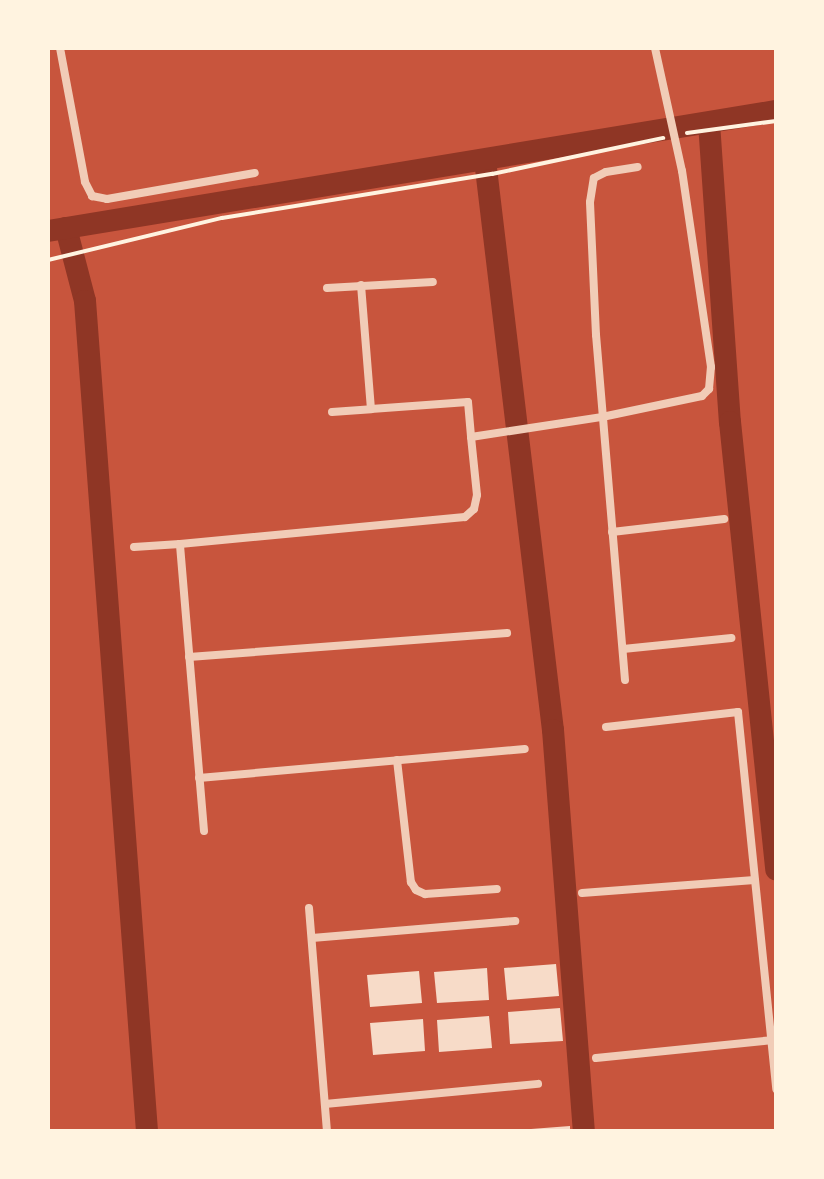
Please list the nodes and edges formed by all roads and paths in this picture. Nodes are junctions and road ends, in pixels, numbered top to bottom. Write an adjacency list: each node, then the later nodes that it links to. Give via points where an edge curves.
1 (60, 48): 5 (street, via 92,196 107,199)
2 (655, 48): 12 (street, via 682,171 711,367 709,389 702,396)
3 (776, 121): 6 (path, via 238,215)
4 (638, 167): 12 (street, via 606,172 594,178 590,189)
5 (255, 173)
6 (48, 260)
7 (433, 282): 8 (street)
8 (361, 285): 9 (street); 10 (street)
9 (327, 288)
10 (371, 409): 11 (street); 13 (street, via 468,402)
11 (332, 412)
12 (602, 417): 13 (street); 15 (street)
13 (471, 437): 16 (street, via 477,495 474,509 465,517)
14 (724, 519): 15 (street)
15 (612, 532): 20 (street)
16 (180, 544): 17 (street); 21 (street)
17 (134, 547)
18 (507, 633): 21 (street)
19 (731, 638): 20 (street)
20 (623, 649): 22 (street)
21 (189, 657): 26 (street)
22 (625, 680)
23 (606, 727): 28 (street, via 738,712)
24 (525, 749): 25 (street)
25 (397, 760): 26 (street); 29 (street, via 416,890 425,894)
26 (199, 778): 27 (street)
27 (204, 831)
28 (755, 880): 30 (street); 34 (street)
29 (497, 889)
30 (582, 893)
31 (309, 908): 33 (street)
32 (515, 921): 33 (street)
33 (312, 938): 38 (street)
34 (772, 1040): 35 (street); 37 (street)
35 (596, 1058)
36 (538, 1084): 38 (street)
37 (776, 1089)
38 (325, 1104): 39 (street)
39 (327, 1131)

